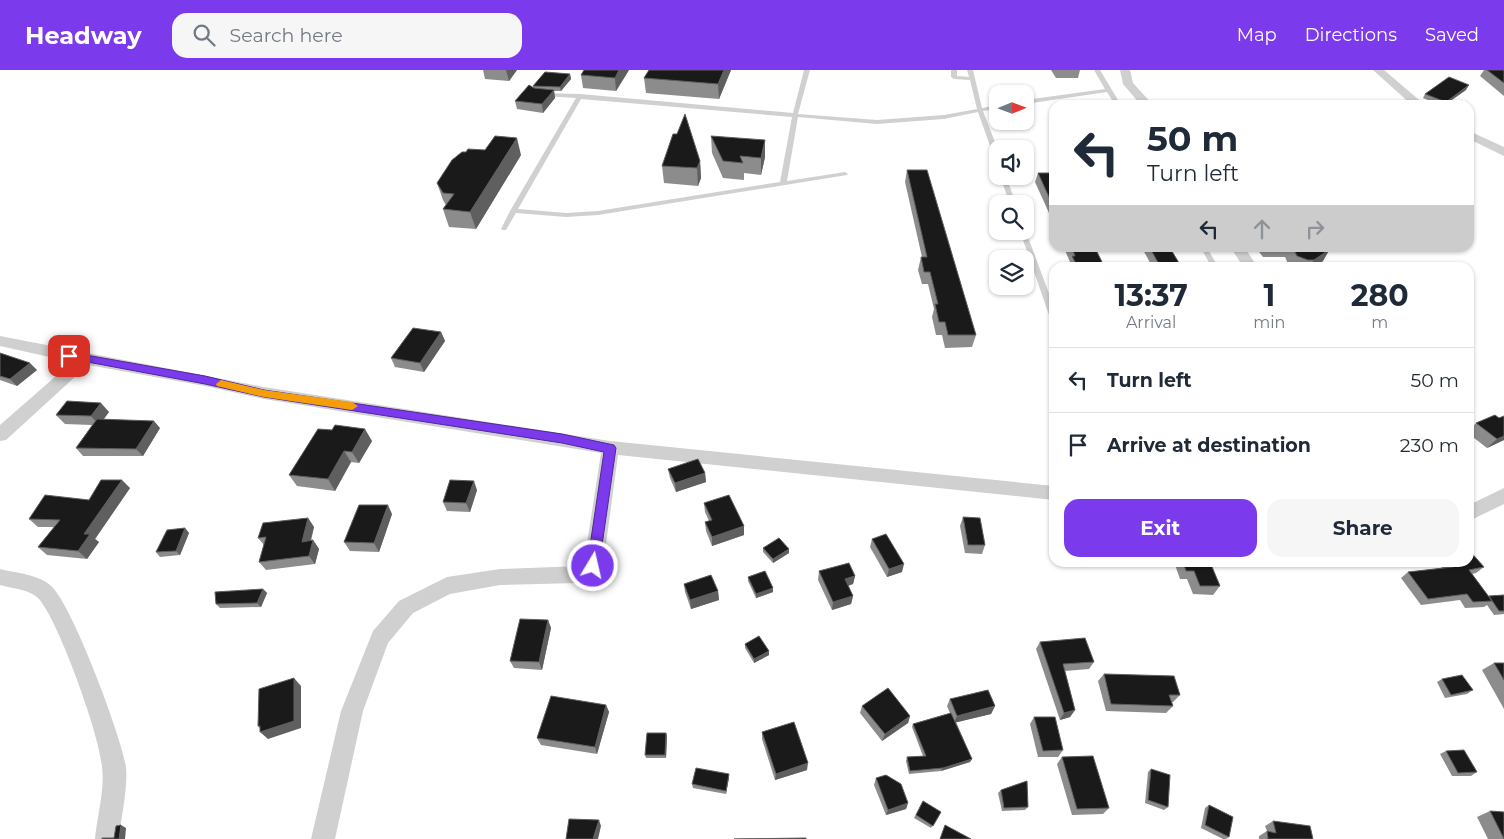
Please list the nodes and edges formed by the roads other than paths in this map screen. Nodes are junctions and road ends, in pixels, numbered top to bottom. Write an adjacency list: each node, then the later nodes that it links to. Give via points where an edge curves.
1 (807, 70): 17 (lane)
2 (954, 70): 7 (lane, via 956,78)
3 (970, 70): 7 (lane)
4 (1097, 70): 8 (lane)
5 (1125, 70): 12 (street, via 1128,84)
6 (1378, 70): 13 (street)
7 (972, 79): 16 (lane)
8 (1108, 90): 11 (lane); 14 (lane)
9 (536, 93): 10 (lane)
10 (580, 96): 17 (lane); 23 (lane)
11 (1115, 100)
12 (1142, 100)
13 (1412, 100)
14 (1034, 101)
15 (989, 108): 16 (lane)
16 (980, 110): 17 (lane, via 944,117 877,122); 19 (lane)
17 (795, 116): 22 (lane)
18 (1474, 137): 20 (street)
19 (991, 140)
20 (1504, 152)
21 (845, 174): 22 (lane)
22 (782, 183): 23 (lane, via 598,213 566,215)
23 (513, 211): 24 (lane)
24 (504, 228)
25 (1026, 240): 26 (lane)
26 (1049, 304)
27 (0, 341): 28 (street)
28 (85, 359): 29 (street); 30 (street, via 264,393)
29 (0, 435)
30 (610, 448): 31 (street); 36 (street, via 593,566 588,572 500,577 447,586 406,607 380,638 352,711)
31 (1049, 492)
32 (1504, 495): 33 (street)
33 (1474, 511)
34 (0, 577): 35 (street, via 38,587 46,593 56,607 82,670 114,766)
35 (107, 839)
36 (323, 839)

